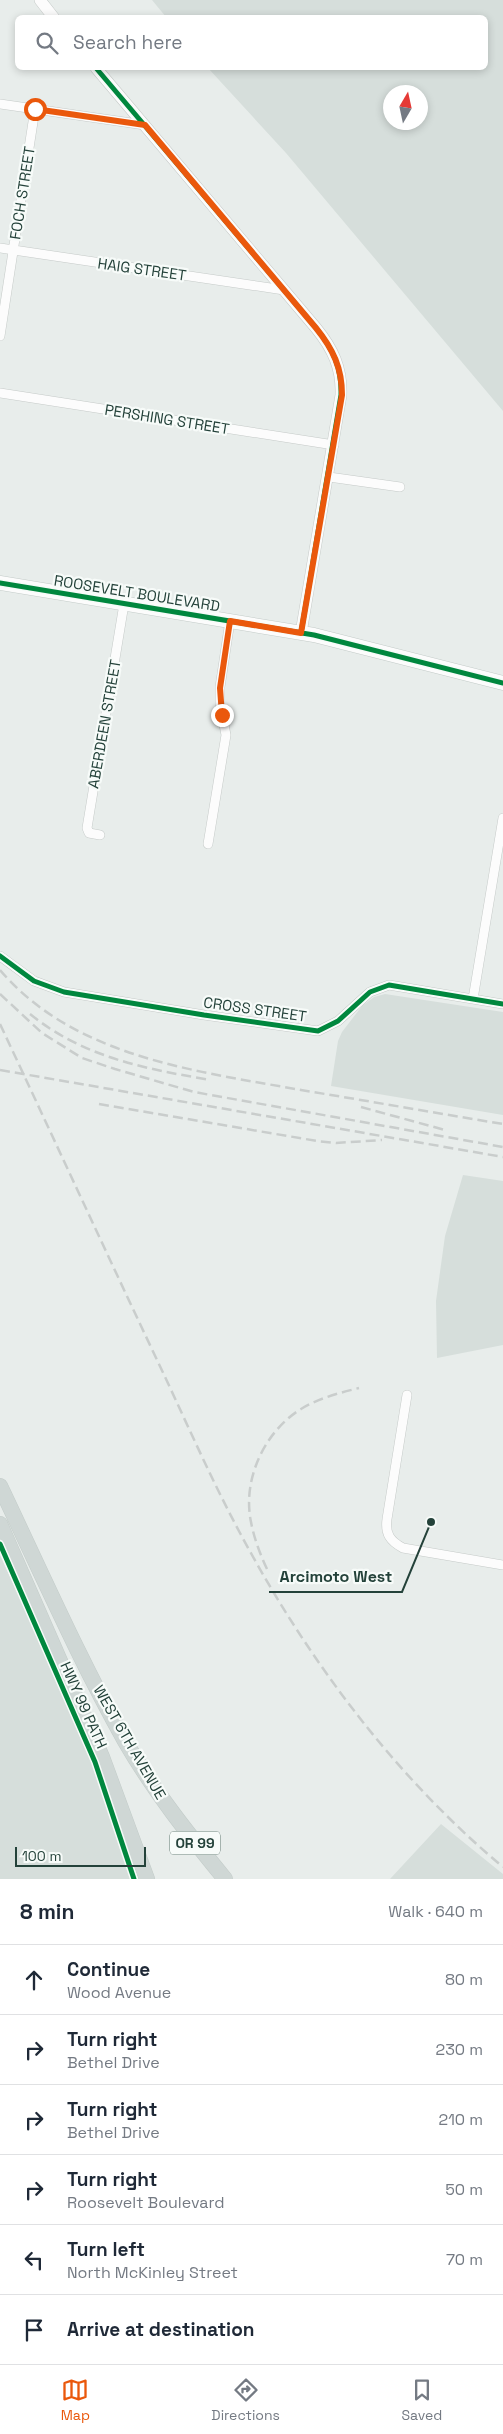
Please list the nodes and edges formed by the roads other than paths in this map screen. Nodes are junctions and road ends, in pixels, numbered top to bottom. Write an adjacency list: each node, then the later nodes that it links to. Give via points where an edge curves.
1 (40, 0): 2 (street)
2 (52, 15)
3 (98, 70): 6 (street)
4 (0, 104): 5 (street)
5 (35, 109): 6 (street); 8 (street, FOCH STREET)
6 (145, 125): 9 (street)
7 (0, 248): 8 (street, HAIG STREET)
8 (13, 250): 9 (street, HAIG STREET); 10 (street, FOCH STREET)
9 (284, 290): 12 (street, via 326,341 338,364 342,395)
10 (0, 336)
11 (0, 393): 12 (street, PERSHING STREET)
12 (334, 445): 13 (street)
13 (329, 477): 14 (street); 18 (street)
14 (400, 487)
15 (0, 583): 16 (main road, ROOSEVELT BOULEVARD)
16 (124, 604): 17 (main road, ROOSEVELT BOULEVARD); 21 (street, ABERDEEN STREET, via 87,828 89,833)
17 (230, 621): 18 (main road, ROOSEVELT BOULEVARD); 22 (street, via 220,694 226,735)
18 (301, 633): 19 (main road, ROOSEVELT BOULEVARD)
19 (503, 683)
20 (503, 818): 24 (street)
21 (100, 835)
22 (208, 844)
23 (0, 956): 24 (street, CROSS STREET, via 34,981 64,992 318,1031 338,1021 370,992 390,985)
24 (473, 999): 25 (street, CROSS STREET)
25 (503, 1004)
26 (407, 1395): 29 (street, via 386,1519 390,1538 403,1548)
27 (0, 1486): 31 (main road, WEST 6TH AVENUE / OR 99, via 126,1742 172,1812)
28 (0, 1524): 30 (main road, via 102,1756)
29 (503, 1565)
30 (147, 1879)
31 (225, 1879)

